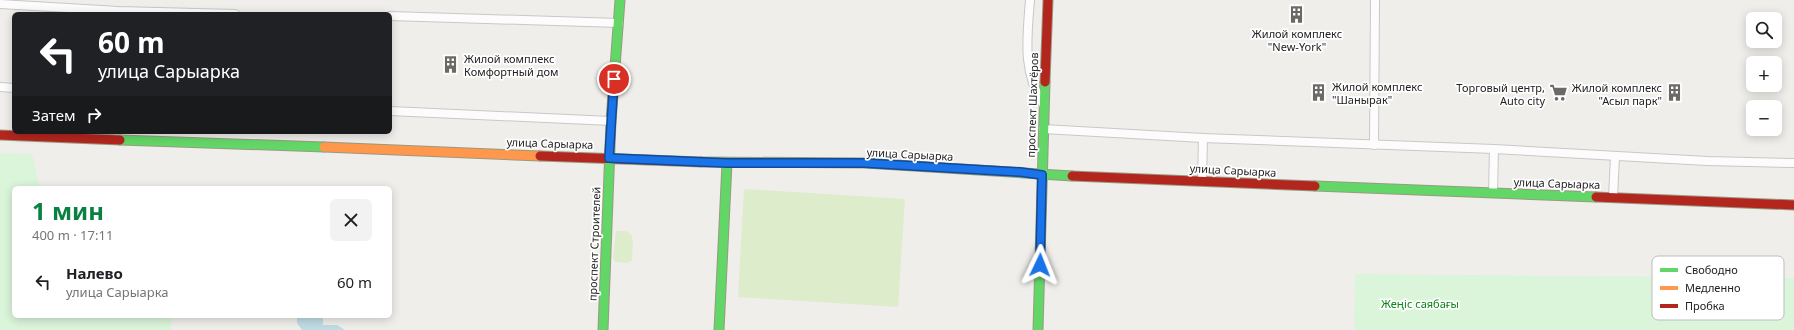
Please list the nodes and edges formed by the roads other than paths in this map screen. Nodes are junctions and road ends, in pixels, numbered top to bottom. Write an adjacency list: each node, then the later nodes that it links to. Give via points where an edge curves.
1 (620, 0): 8 (main road, проспект Строителей)
2 (1030, 0): 11 (street, via 1026,58 1035,92)
3 (1048, 0): 11 (main road, проспект Шахтёров)
4 (1375, 0): 17 (street)
5 (0, 4): 6 (street)
6 (118, 12)
7 (392, 16): 8 (street)
8 (619, 23): 13 (main road, проспект Строителей)
9 (0, 87): 10 (street)
10 (12, 88)
11 (1044, 106): 14 (main road, проспект Шахтёров)
12 (392, 111): 13 (street)
13 (611, 121): 20 (main road, проспект Строителей)
14 (1042, 129): 16 (street); 23 (main road, проспект Шахтёров)
15 (0, 135): 20 (main road, улица Сарыарка)
16 (1203, 138): 17 (street); 24 (street)
17 (1374, 145): 18 (street)
18 (1494, 149): 19 (street); 25 (street)
19 (1615, 156): 22 (street); 26 (street)
20 (609, 158): 21 (main road, улица Сарыарка); 28 (main road, проспект Строителей)
21 (727, 163): 23 (main road, улица Сарыарка, via 864,163); 29 (main road)
22 (1794, 163)
23 (1042, 175): 24 (main road, улица Сарыарка); 30 (main road, проспект Шахтёров)
24 (1202, 180): 25 (main road, улица Сарыарка, via 1309,187)
25 (1493, 193): 26 (main road, улица Сарыарка)
26 (1613, 198): 27 (main road, улица Сарыарка)
27 (1794, 205)
28 (603, 330)
29 (719, 330)
30 (1038, 330)

